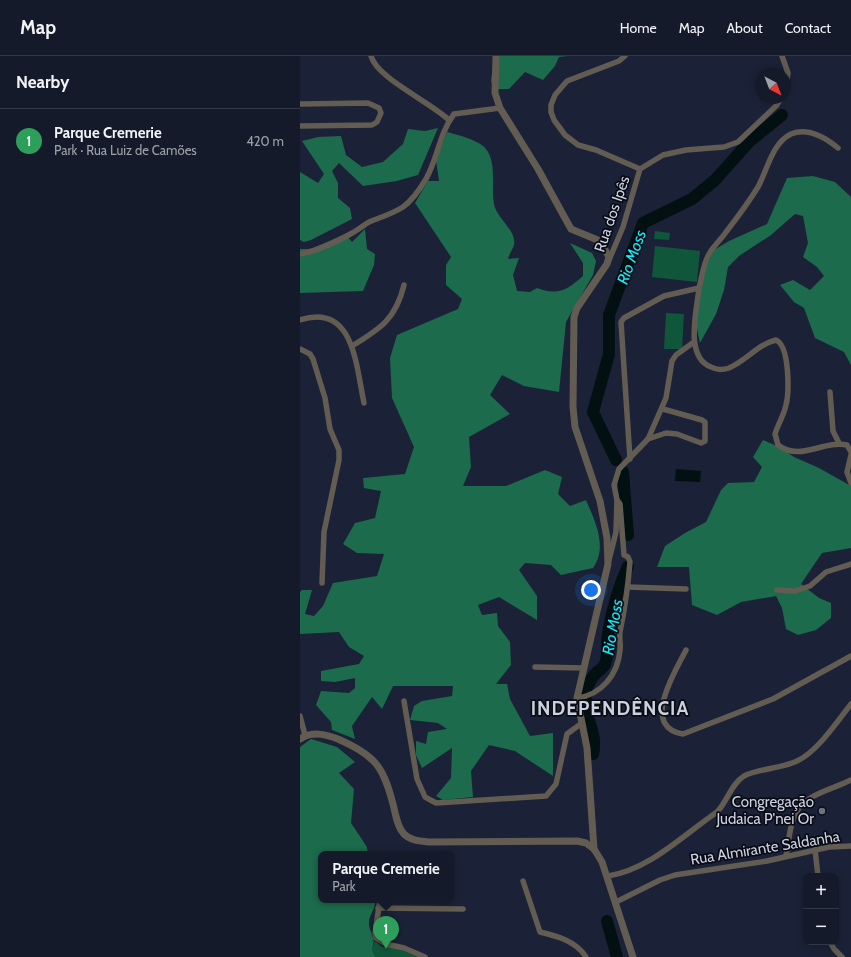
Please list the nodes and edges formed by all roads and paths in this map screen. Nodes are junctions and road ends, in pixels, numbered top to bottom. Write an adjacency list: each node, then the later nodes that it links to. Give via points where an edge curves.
1 (372, 56): 9 (street, via 379,70 438,109)
2 (496, 56): 8 (street, via 495,93)
3 (625, 56): 12 (street, via 619,61 567,81 555,95 551,112 565,135 578,145)
4 (782, 56): 5 (street)
5 (786, 68)
6 (300, 104): 10 (street, via 368,103 379,108 381,113 378,122 372,125)
7 (778, 104): 12 (street, Rua dos Ipês, via 738,142 724,147 663,155)
8 (500, 108): 9 (street, via 454,114); 14 (street, via 571,228 600,241 609,257)
9 (449, 120): 13 (street, via 427,178 404,206 368,222 353,233)
10 (300, 126)
11 (838, 148): 16 (street, via 826,138 813,133 799,132 790,135 781,143 758,187 707,258)
12 (640, 169): 14 (street, Rua dos Ipês, via 623,227)
13 (300, 254)
14 (607, 264): 31 (street, via 577,308 574,317 572,407 575,426 593,475 605,521)
15 (404, 285): 19 (street, via 400,302 388,320)
16 (699, 288): 18 (street); 28 (street, via 664,296 621,322)
17 (300, 320): 19 (street, via 314,316 329,318 346,334)
18 (694, 342): 23 (street, via 672,361); 25 (street, via 700,359 716,369 728,368 762,346 772,341 779,342 787,364 787,396 786,406 774,434 778,445 797,453)
19 (352, 346): 22 (street)
20 (300, 349): 33 (street, via 310,354 313,359 325,398 330,429 339,450 339,468 324,532)
21 (830, 392): 25 (street, via 833,431)
22 (364, 403)
23 (663, 409): 24 (street); 24 (street, via 702,420 705,441 701,443 677,434)
24 (648, 439): 28 (street)
25 (839, 444): 26 (street, via 847,445)
26 (851, 452)
27 (851, 455): 29 (street, via 846,472)
28 (630, 459): 30 (street, via 619,469 616,476 614,485)
29 (851, 483)
30 (617, 500): 31 (street, via 616,532); 34 (street, via 620,504 624,555 630,562)
31 (608, 564): 40 (street)
32 (851, 564): 36 (street, via 826,572 810,586 795,591)
33 (322, 584)
34 (628, 587): 35 (street); 41 (street, via 618,662 608,681 588,697)
35 (686, 589)
36 (777, 590)
37 (686, 650): 38 (street, via 669,686 662,712 665,726 673,732 683,734 773,699)
38 (851, 656)
39 (535, 667): 40 (street)
40 (584, 668): 41 (street)
41 (577, 698): 45 (street)
42 (404, 702): 45 (street, via 417,779 425,796 436,803 546,796 556,784 567,734)
43 (851, 704): 53 (street, via 832,729 802,758 743,777 717,812 642,865 622,874)
44 (300, 716): 46 (street)
45 (582, 723): 49 (street, via 587,748)
46 (303, 737): 49 (street, via 322,734 331,737 357,749 376,762 383,771 388,785 398,824 410,838 430,842 570,841 586,843)
47 (851, 780): 51 (street, via 830,788 801,806 792,823)
48 (851, 846): 50 (street, Rua Almirante Saldanha)
49 (594, 849): 53 (street)
50 (816, 850): 51 (street, Rua Almirante Saldanha); 52 (street)
51 (786, 856): 55 (street, Rua Almirante Saldanha, via 675,875)
52 (818, 873)
53 (608, 876): 55 (street)
54 (523, 881): 61 (street, via 540,932 568,941)
55 (616, 902): 62 (street)
56 (379, 903): 57 (street)
57 (378, 908): 58 (street); 60 (street, via 376,938)
58 (463, 909)
59 (832, 945): 63 (street)
60 (424, 957)
61 (586, 957)
62 (633, 957)
63 (842, 957)

